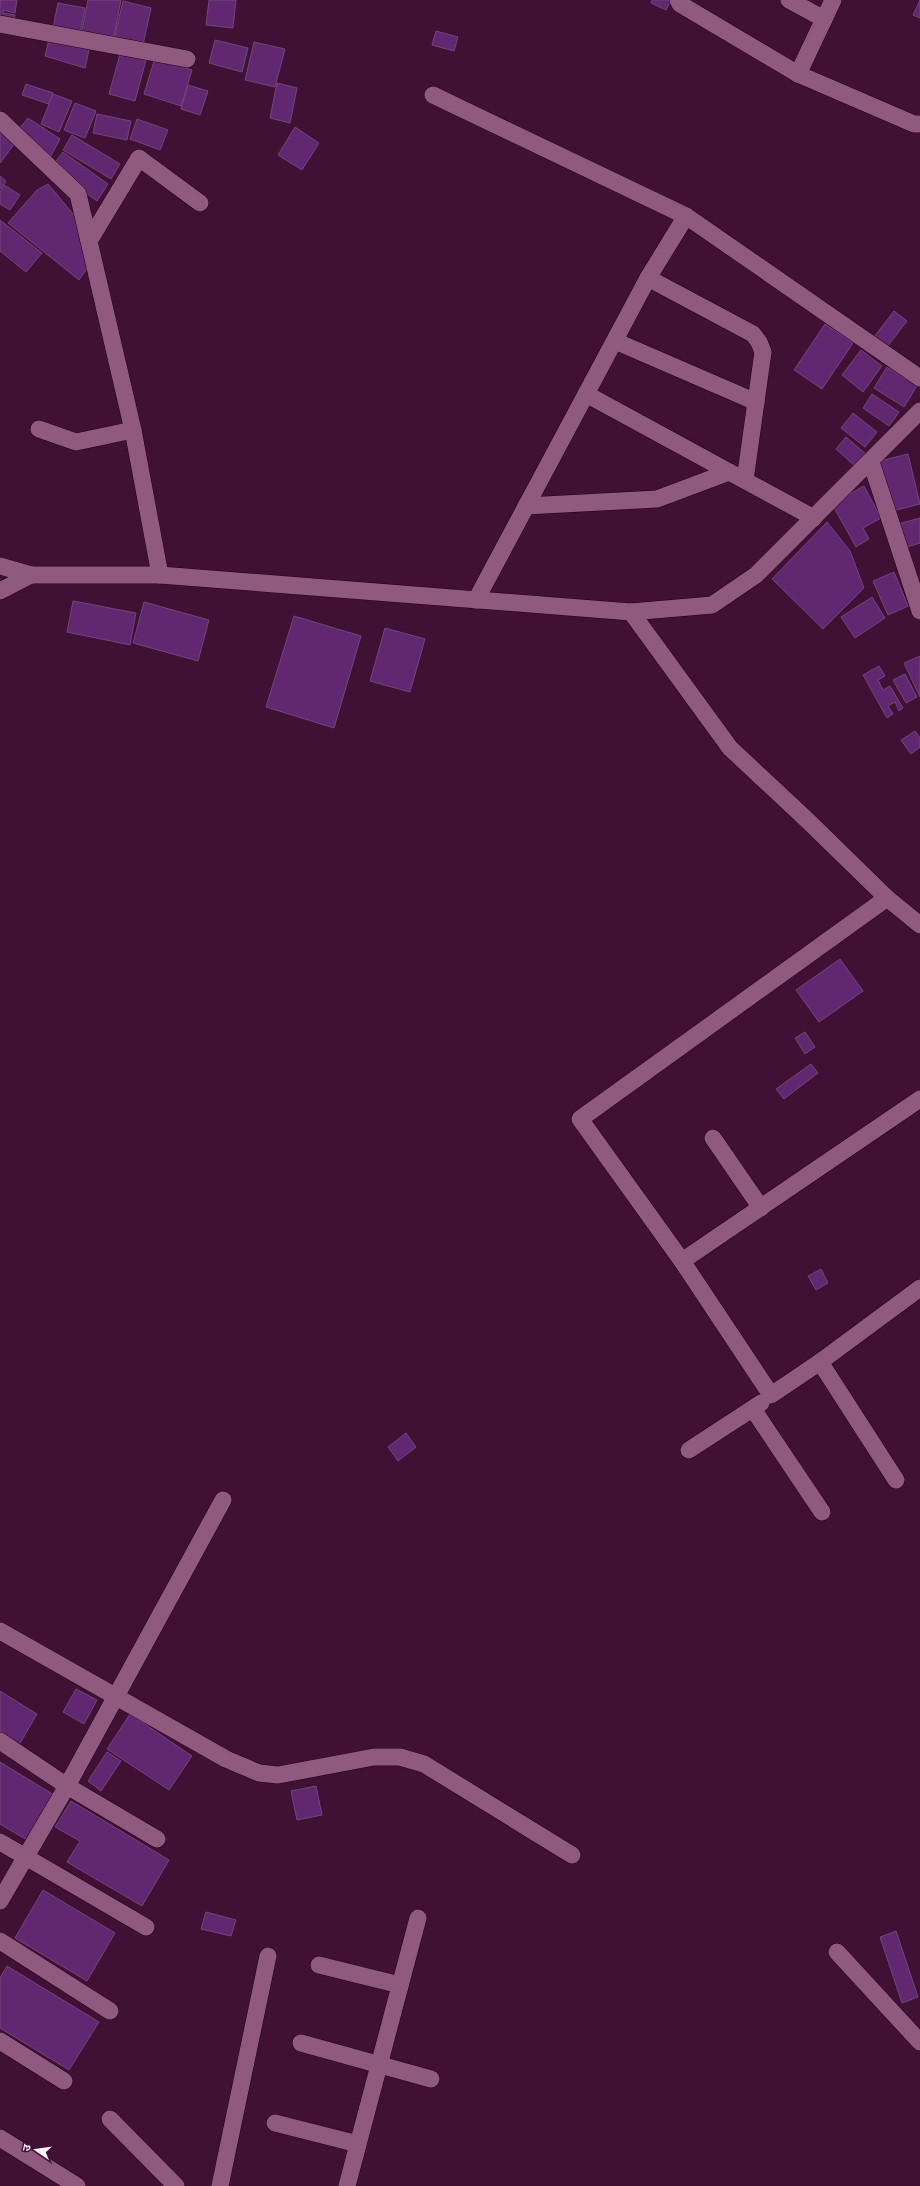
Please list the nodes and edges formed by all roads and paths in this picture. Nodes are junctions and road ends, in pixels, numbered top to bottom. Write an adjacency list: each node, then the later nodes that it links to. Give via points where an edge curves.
1 (678, 0): 7 (street, via 680,4)
2 (789, 0): 4 (street)
3 (833, 0): 4 (street)
4 (824, 19): 7 (street)
5 (0, 24): 6 (street)
6 (188, 59)
7 (798, 74): 10 (street, via 914,124)
8 (433, 95): 12 (street)
9 (0, 120): 13 (street, via 78,194)
10 (920, 124)
11 (200, 203): 13 (street, via 139,158)
12 (686, 216): 14 (street); 16 (street)
13 (89, 241): 21 (street)
14 (648, 278): 15 (street); 18 (street, via 753,334 762,352)
15 (615, 341): 17 (street); 18 (street)
16 (920, 378)
17 (586, 394): 23 (street); 25 (street)
18 (756, 402): 24 (street)
19 (920, 412): 22 (street)
20 (39, 429): 21 (street, via 76,442)
21 (133, 430): 29 (street)
22 (871, 462): 26 (street); 32 (street)
23 (729, 472): 24 (street); 25 (street, via 657,500)
24 (745, 480): 26 (street)
25 (526, 506): 31 (street)
26 (814, 518): 33 (street, via 756,575 712,605)
27 (0, 566): 28 (street)
28 (31, 575): 29 (street); 30 (street)
29 (160, 575): 31 (street)
30 (0, 592)
31 (476, 600): 33 (street)
32 (920, 611)
33 (631, 612): 34 (street, via 730,748)
34 (887, 898): 35 (street); 39 (street, via 580,1119)
35 (920, 925)
36 (920, 1099): 38 (street)
37 (713, 1138): 38 (street)
38 (761, 1208): 39 (street)
39 (682, 1261): 42 (street)
40 (920, 1288): 41 (street)
41 (820, 1362): 42 (street); 45 (street)
42 (771, 1395): 43 (street)
43 (753, 1409): 44 (street); 47 (street)
44 (689, 1450)
45 (896, 1480)
46 (223, 1500): 49 (street)
47 (822, 1512)
48 (0, 1631): 49 (street)
49 (116, 1696): 51 (street); 54 (street, via 226,1759 259,1773 278,1775 374,1757 400,1757 424,1764)
50 (0, 1741): 51 (street)
51 (67, 1786): 52 (street); 55 (street)
52 (157, 1839)
53 (0, 1842): 55 (street)
54 (572, 1855)
55 (24, 1856): 56 (street); 58 (street)
56 (0, 1901)
57 (418, 1918): 63 (street)
58 (146, 1927)
59 (0, 1941): 64 (street)
60 (837, 1952): 66 (street)
61 (268, 1956): 77 (street)
62 (319, 1966): 63 (street)
63 (400, 1985): 68 (street)
64 (110, 2011)
65 (0, 2041): 70 (street)
66 (920, 2042)
67 (301, 2043): 68 (street)
68 (378, 2065): 69 (street); 74 (street)
69 (431, 2079)
70 (64, 2081)
71 (110, 2119): 76 (street)
72 (275, 2123): 74 (street)
73 (0, 2138): 75 (street)
74 (358, 2144): 78 (street)
75 (77, 2186)
76 (176, 2186)
77 (220, 2186)
78 (347, 2186)

